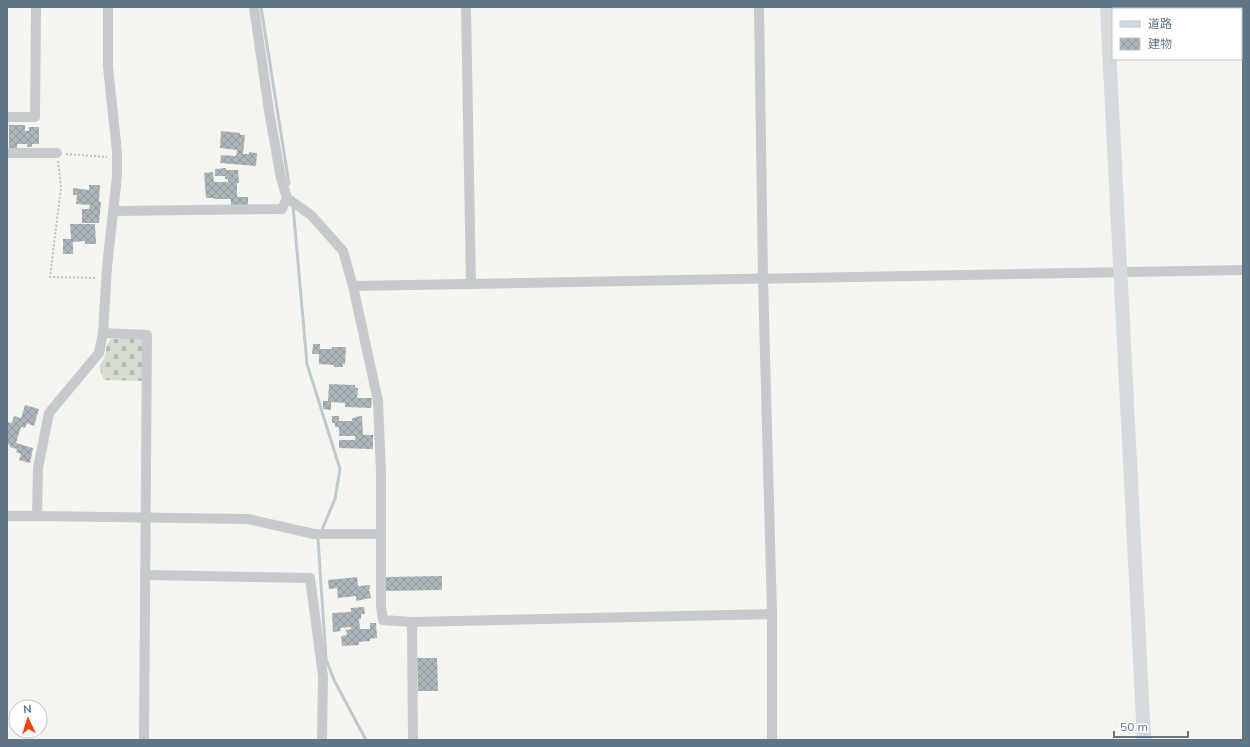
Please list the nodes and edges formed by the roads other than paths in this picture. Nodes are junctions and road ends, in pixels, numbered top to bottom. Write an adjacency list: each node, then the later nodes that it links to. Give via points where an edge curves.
1 (36, 7): 7 (street, via 35,117)
2 (108, 7): 11 (street, via 108,67 117,158)
3 (254, 7): 10 (street, via 281,178)
4 (466, 7): 15 (street)
5 (759, 7): 14 (street)
6 (1107, 7): 13 (street)
7 (7, 117)
8 (7, 153): 9 (street)
9 (57, 154)
10 (287, 198): 11 (street, via 282,210); 16 (street, via 311,215 343,251)
11 (114, 211): 17 (street)
12 (1243, 270): 13 (street)
13 (1120, 272): 14 (street); 29 (street)
14 (763, 279): 15 (street); 23 (street)
15 (471, 284): 16 (street)
16 (353, 286): 21 (street, via 378,401)
17 (103, 333): 19 (street, via 100,353 48,412 38,468); 20 (street, via 147,335)
18 (7, 516): 19 (street)
19 (37, 516): 20 (street)
20 (146, 517): 21 (street, via 248,519 319,534); 22 (street)
21 (381, 534): 24 (street, via 383,620)
22 (145, 575): 25 (street); 26 (street, via 310,578 323,676)
23 (772, 614): 24 (street); 28 (street)
24 (412, 622): 27 (street)
25 (144, 740)
26 (322, 740)
27 (413, 740)
28 (772, 740)
29 (1144, 740)

